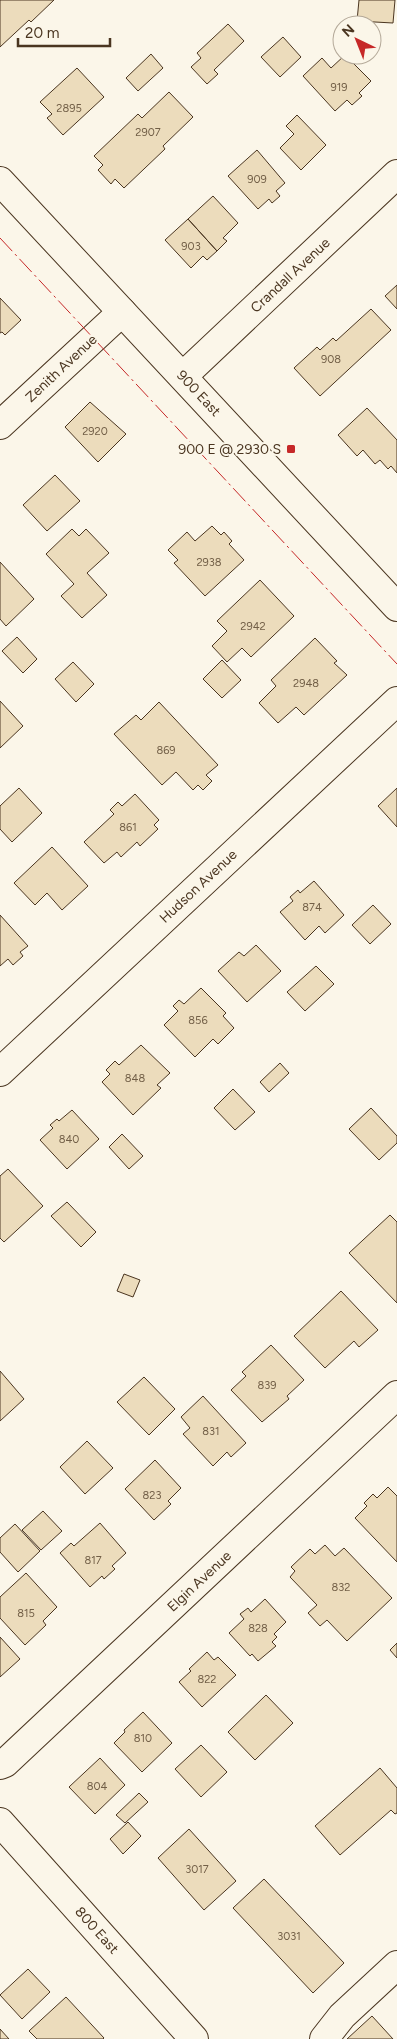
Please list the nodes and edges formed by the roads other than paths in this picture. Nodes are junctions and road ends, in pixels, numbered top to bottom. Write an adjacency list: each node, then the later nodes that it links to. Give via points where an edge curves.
1 (397, 174): 4 (street, Crandall Avenue)
2 (0, 181): 3 (street, 900 East)
3 (122, 312): 4 (street, 900 East); 5 (street, Zenith Avenue)
4 (183, 376): 6 (street, 900 East)
5 (0, 425)
6 (397, 607)
7 (397, 701): 8 (street, Hudson Avenue)
8 (0, 1072)
9 (397, 1395): 10 (street, Elgin Avenue)
10 (0, 1765)
11 (0, 1822): 13 (street, 800 East)
12 (397, 1965): 14 (street, via 342,2016)
13 (194, 2039)
14 (324, 2039)

